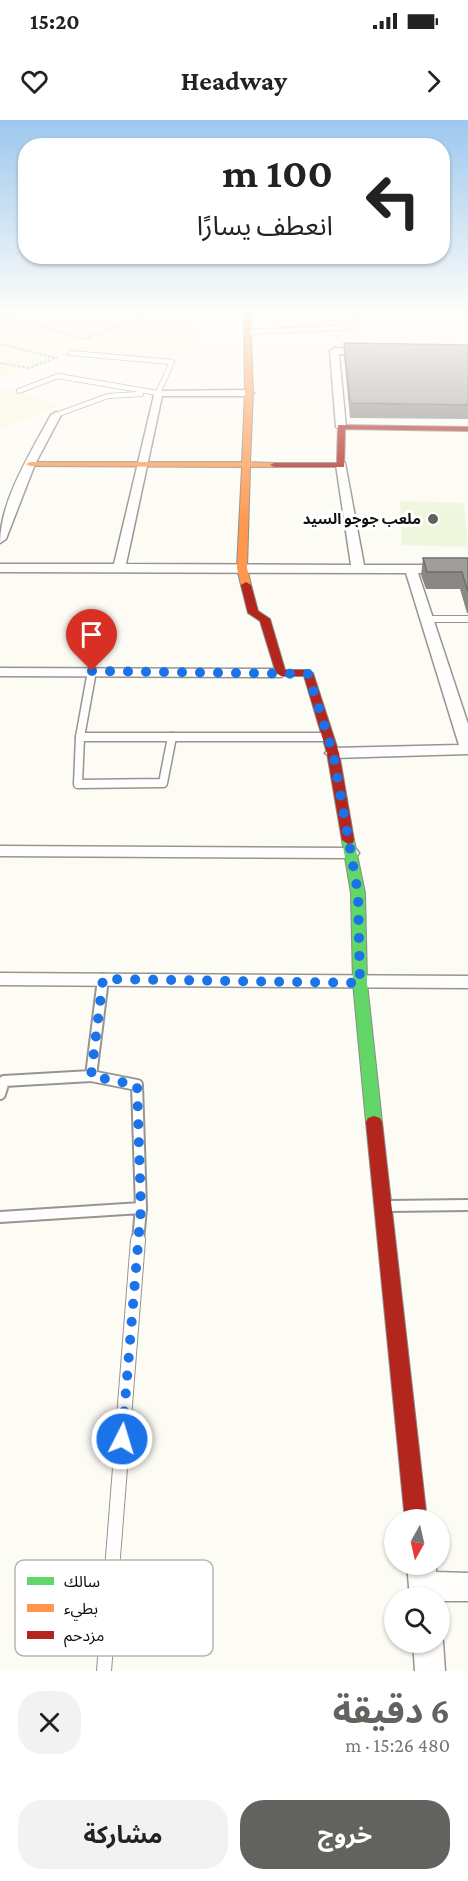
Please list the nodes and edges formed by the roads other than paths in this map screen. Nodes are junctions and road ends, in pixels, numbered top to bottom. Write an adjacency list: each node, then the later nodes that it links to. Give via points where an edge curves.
1 (44, 381): 6 (lane)
2 (90, 381): 7 (lane)
3 (163, 381): 7 (lane)
4 (249, 381): 8 (street)
5 (337, 381): 10 (street)
6 (19, 391)
7 (158, 393): 8 (street); 9 (lane, via 108,396); 13 (street)
8 (249, 393): 14 (street)
9 (56, 415): 12 (street)
10 (341, 427): 11 (street); 15 (street)
11 (468, 429)
12 (30, 464): 13 (street); 16 (street)
13 (142, 465): 14 (street); 18 (street)
14 (246, 465): 15 (street); 19 (street)
15 (341, 465): 20 (street)
16 (0, 539)
17 (0, 568): 18 (street)
18 (119, 568): 19 (street)
19 (242, 568): 20 (street); 27 (street, via 253,613 265,619)
20 (358, 569): 21 (street)
21 (411, 569): 22 (street); 23 (street)
22 (468, 569)
23 (427, 619): 24 (lane); 31 (street)
24 (468, 619)
25 (92, 671): 26 (street); 27 (street); 28 (lane)
26 (0, 672)
27 (281, 673): 30 (street, via 308,674)
28 (80, 737): 29 (lane); 29 (lane, via 78,784 163,783)
29 (172, 737): 30 (lane)
30 (329, 737): 32 (street)
31 (468, 748): 32 (street)
32 (333, 753): 34 (street)
33 (0, 851): 34 (street)
34 (350, 853): 38 (street, via 358,893)
35 (0, 979): 36 (street)
36 (103, 979): 38 (street); 39 (lane)
37 (468, 982): 38 (street)
38 (360, 983): 42 (street)
39 (91, 1076): 40 (lane, via 4,1081); 43 (lane, via 137,1085)
40 (0, 1094)
41 (468, 1205): 42 (lane)
42 (383, 1206): 45 (street)
43 (141, 1208): 44 (lane); 46 (lane)
44 (0, 1217)
45 (415, 1509)
46 (113, 1560)
47 (423, 1583): 48 (street)
48 (468, 1587)
49 (429, 1653): 52 (street)
50 (105, 1656): 51 (lane)
51 (104, 1671)
52 (430, 1671)

